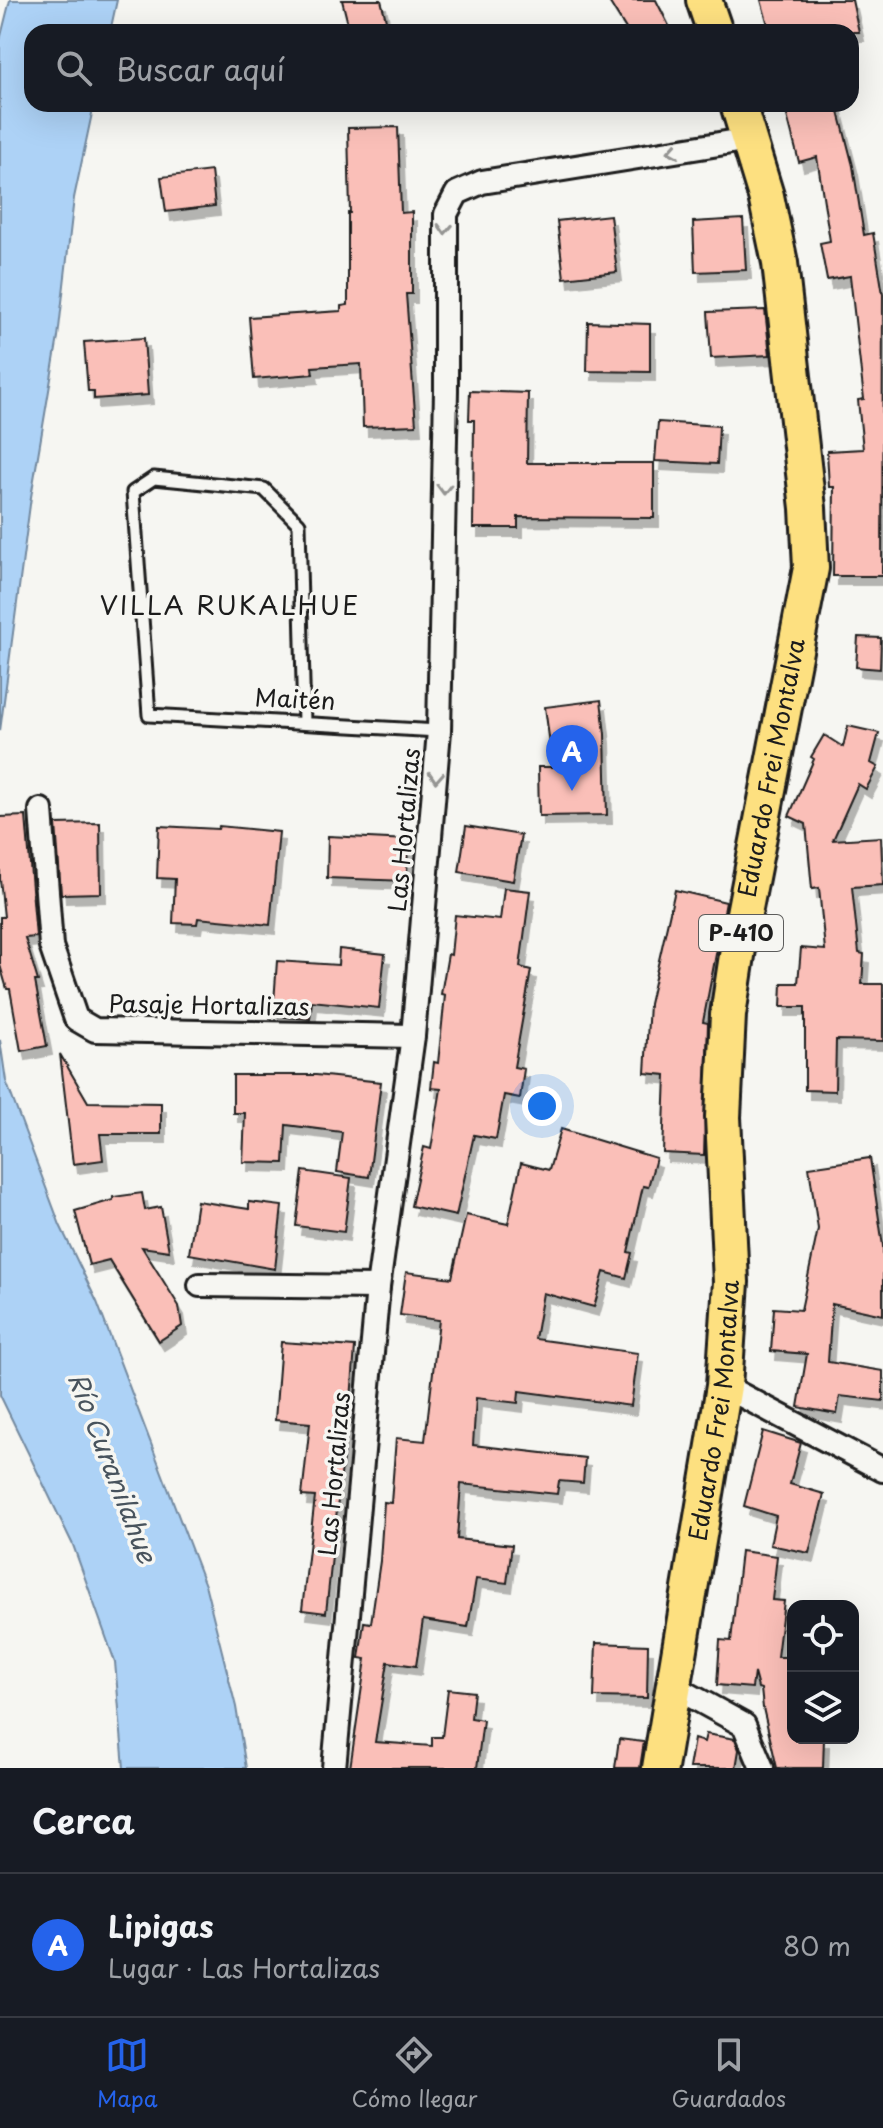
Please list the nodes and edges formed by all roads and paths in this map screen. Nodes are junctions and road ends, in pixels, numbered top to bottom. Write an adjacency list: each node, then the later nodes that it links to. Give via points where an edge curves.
1 (704, 0): 2 (main road)
2 (712, 24)
3 (741, 112): 4 (main road, Eduardo Frei Montalva / P-410)
4 (750, 139): 6 (street, Las Hortalizas, one-way to 6, via 482,182 457,193 450,203 444,229); 11 (main road, Eduardo Frei Montalva / P-410, via 780,263 811,568 728,1015 723,1117 731,1282)
5 (304, 723): 5 (lane, Maitén, via 299,524 264,489 154,478 133,492 149,715); 6 (lane, Maitén)
6 (439, 731): 8 (street, Las Hortalizas, one-way to 8)
7 (41, 810): 8 (street, Pasaje Hortalizas, via 51,946 76,1019 95,1030)
8 (413, 1036): 10 (street, Las Hortalizas)
9 (200, 1285): 10 (street)
10 (378, 1287): 14 (street, Las Hortalizas)
11 (724, 1386): 12 (street); 13 (main road, Eduardo Frei Montalva / P-410)
12 (883, 1470)
13 (673, 1686): 15 (main road, Eduardo Frei Montalva / P-410); 16 (street, via 744,1725)
14 (334, 1768)
15 (660, 1768)
16 (762, 1768)

